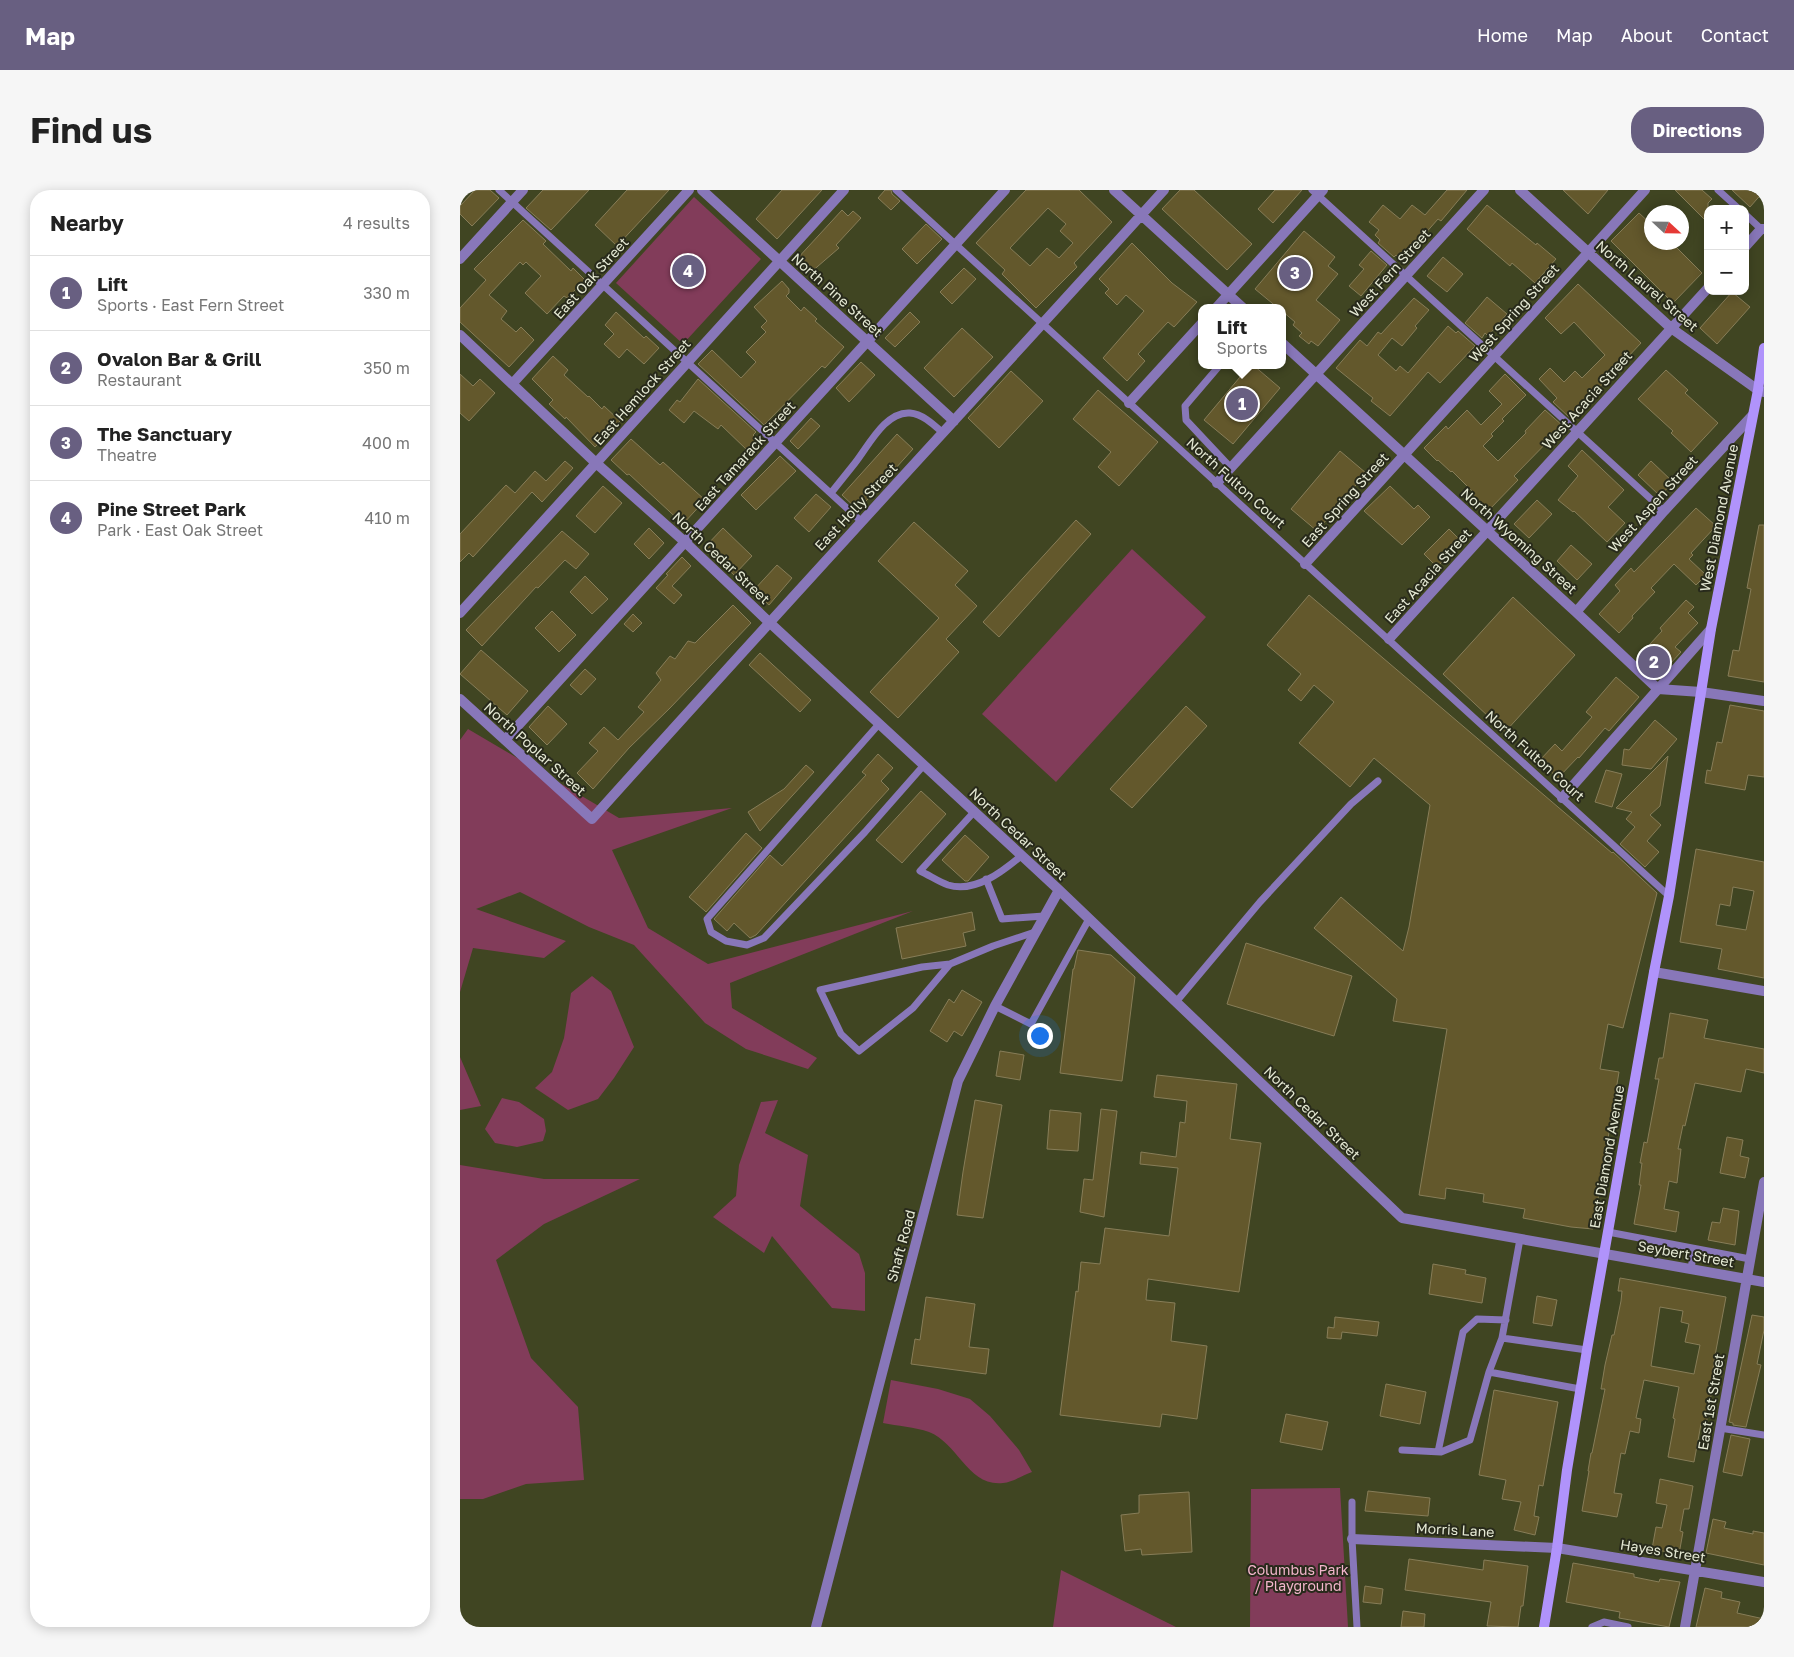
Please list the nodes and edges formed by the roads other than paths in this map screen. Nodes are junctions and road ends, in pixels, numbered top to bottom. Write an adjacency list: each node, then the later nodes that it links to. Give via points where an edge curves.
1 (500, 190): 15 (lane)
2 (522, 190): 15 (street)
3 (689, 190): 26 (street, East Oak Street)
4 (702, 190): 24 (street, North Pine Street)
5 (844, 190): 24 (street, East Hemlock Street)
6 (896, 190): 21 (lane, North Fulton Court)
7 (1005, 190): 21 (street, East Tamarack Street)
8 (1114, 190): 17 (street)
9 (1164, 190): 17 (street, East Holly Street)
10 (1484, 190): 25 (street, West Fern Street)
11 (1520, 190): 22 (street, North Laurel Street)
12 (1645, 190): 22 (street, West Spring Street)
13 (1718, 190): 16 (lane)
14 (1318, 192): 25 (lane); 28 (street)
15 (512, 202): 23 (street); 26 (lane)
16 (1735, 205)
17 (1141, 215): 28 (street); 31 (street, East Holly Street)
18 (1749, 217): 19 (lane)
19 (1763, 229): 20 (street)
20 (1749, 243)
21 (956, 244): 31 (lane, North Fulton Court); 35 (street, East Tamarack Street)
22 (1588, 252): 33 (street, North Laurel Street); 38 (street, West Spring Street)
23 (460, 259)
24 (780, 261): 35 (street, North Pine Street); 39 (street, East Hemlock Street)
25 (1406, 276): 38 (lane); 41 (street, West Fern Street)
26 (603, 285): 39 (lane); 42 (street, East Oak Street)
27 (1704, 292): 33 (street, West Acacia Street)
28 (1228, 294): 29 (street); 30 (street)
29 (1219, 304)
30 (1239, 304)
31 (1042, 324): 44 (lane, North Fulton Court); 46 (street, East Holly Street)
32 (1198, 327): 44 (street)
33 (1671, 328): 43 (street, North Laurel Street); 47 (street, West Acacia Street)
34 (460, 335): 42 (street, North Cedar Street)
35 (867, 341): 46 (street, North Pine Street); 49 (street, East Tamarack Street)
36 (1286, 347): 41 (street, North Wyoming Street)
37 (1764, 348): 43 (street, West Diamond Avenue)
38 (1494, 356): 47 (lane); 50 (street, West Spring Street)
39 (688, 362): 49 (lane); 51 (street, East Hemlock Street)
40 (1217, 369): 52 (lane, via 1185,406 1186,420)
41 (1316, 375): 50 (street, North Wyoming Street); 52 (street, West Fern Street)
42 (513, 384): 51 (street, North Cedar Street)
43 (1761, 391): 45 (street, West Diamond Avenue)
44 (1129, 403): 53 (lane, North Fulton Court)
45 (1752, 416): 55 (street, West Aspen Street); 63 (street, West Diamond Avenue)
46 (954, 420): 48 (street, East Holly Street)
47 (1577, 432): 55 (lane); 57 (street, West Acacia Street)
48 (943, 433): 54 (lane, via 917,414 902,414 879,429); 56 (street, East Holly Street)
49 (776, 442): 54 (lane); 58 (street, East Tamarack Street)
50 (1404, 455): 57 (street, North Wyoming Street); 59 (street, East Spring Street)
51 (596, 463): 58 (street, North Cedar Street); 61 (street, East Hemlock Street)
52 (1231, 468): 53 (street, West Fern Street)
53 (1217, 483): 59 (lane, North Fulton Court)
54 (831, 493): 56 (lane)
55 (1664, 512): 60 (street, West Aspen Street)
56 (862, 522): 62 (street, East Holly Street)
57 (1487, 531): 60 (street, North Wyoming Street); 64 (street, East Acacia Street)
58 (685, 542): 62 (street, North Cedar Street); 70 (street, East Tamarack Street)
59 (1306, 564): 64 (lane, North Fulton Court)
60 (1576, 612): 65 (street, North Wyoming Street)
61 (460, 613)
62 (768, 622): 69 (street, North Cedar Street); 75 (street, East Holly Street)
63 (1711, 629): 65 (street); 66 (street, West Diamond Avenue)
64 (1389, 640): 73 (lane, North Fulton Court)
65 (1658, 689): 66 (street); 73 (street)
66 (1701, 692): 68 (street); 79 (street, East Diamond Avenue)
67 (460, 699): 70 (street, North Poplar Street)
68 (1764, 701)
69 (879, 724): 71 (street, North Cedar Street); 71 (lane, via 707,919 711,932 726,941 748,945 764,938)
70 (505, 740): 75 (street, North Poplar Street)
71 (924, 766): 74 (street, North Cedar Street)
72 (1378, 781): 86 (lane, via 1351,804 1260,902)
73 (1562, 798): 79 (lane, North Fulton Court)
74 (974, 812): 76 (street, North Cedar Street); 77 (lane, via 920,871 948,885 965,887)
75 (592, 819)
76 (1021, 856): 77 (lane, via 999,874); 78 (street, North Cedar Street)
77 (986, 879): 80 (lane, via 1002,919)
78 (1059, 890): 80 (street, Shaft Road); 81 (street, North Cedar Street)
79 (1670, 896): 84 (street, East Diamond Avenue)
80 (1044, 916): 82 (street, Shaft Road)
81 (1088, 919): 86 (street, North Cedar Street); 87 (lane, via 1031,1024)
82 (1035, 932): 83 (lane); 87 (street, Shaft Road)
83 (950, 964): 83 (lane, via 913,1008 859,1051 841,1034 820,990 922,967)
84 (1654, 972): 85 (street); 89 (street, East Diamond Avenue)
85 (1764, 991)
86 (1176, 1002): 90 (street, North Cedar Street, via 1402,1218)
87 (995, 1006): 111 (street, Shaft Road, via 958,1081)
88 (1764, 1182): 93 (street, East 1st Street)
89 (1608, 1232): 91 (lane); 92 (street, East Diamond Avenue)
90 (1520, 1239): 92 (street, North Cedar Street); 97 (lane)
91 (1694, 1249): 93 (lane); 94 (lane)
92 (1604, 1253): 94 (street, Seybert Street); 99 (street, East Diamond Avenue)
93 (1750, 1259): 95 (street, East 1st Street)
94 (1691, 1269): 95 (street, Seybert Street)
95 (1747, 1279): 96 (street, Seybert Street); 102 (street, East 1st Street)
96 (1764, 1282)
97 (1506, 1320): 98 (lane); 105 (lane, via 1477,1319 1463,1332)
98 (1502, 1338): 99 (lane); 100 (lane)
99 (1587, 1350): 101 (street, East Diamond Avenue)
100 (1489, 1372): 101 (lane); 105 (lane, via 1470,1440)
101 (1580, 1389): 108 (street, East Diamond Avenue)
102 (1720, 1428): 103 (lane); 109 (street, East 1st Street)
103 (1764, 1435)
104 (1402, 1450): 105 (lane)
105 (1438, 1452)
106 (1352, 1502): 107 (lane)
107 (1352, 1539): 108 (street, Morris Lane); 112 (lane)
108 (1557, 1548): 109 (street, Hayes Street); 113 (street, East Diamond Avenue)
109 (1695, 1570): 110 (street, Hayes Street); 116 (street, East 1st Street)
110 (1764, 1582)
111 (816, 1627)
112 (1358, 1627)
113 (1546, 1627)
114 (1592, 1627): 115 (lane, via 1604,1622)
115 (1628, 1627)
116 (1685, 1627)

